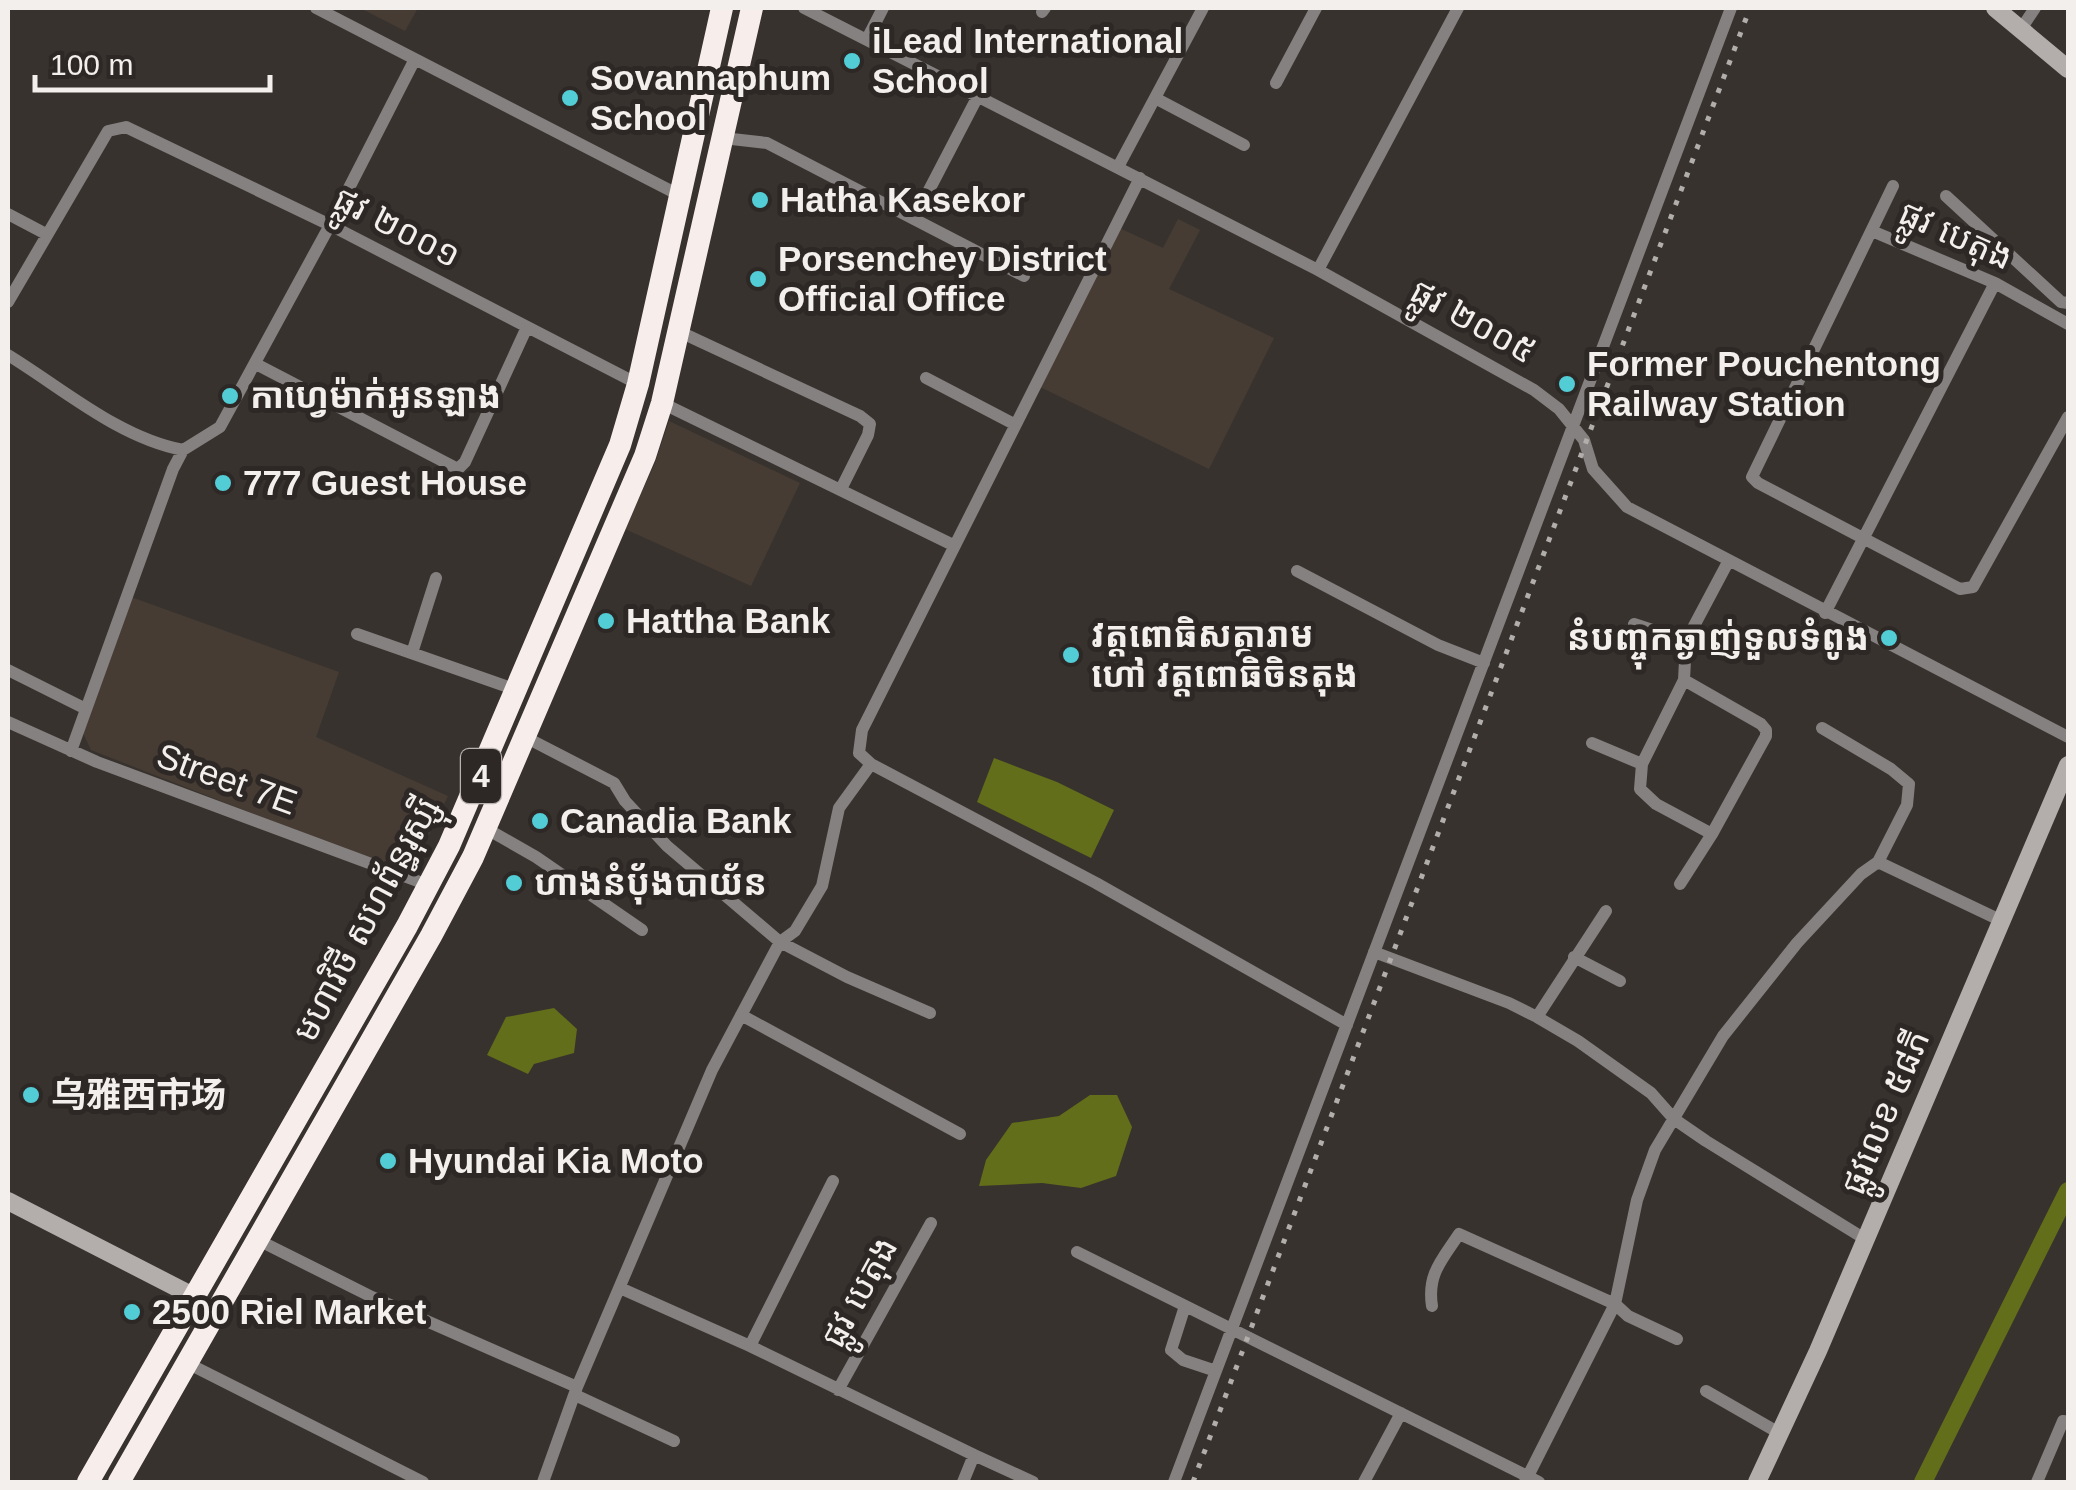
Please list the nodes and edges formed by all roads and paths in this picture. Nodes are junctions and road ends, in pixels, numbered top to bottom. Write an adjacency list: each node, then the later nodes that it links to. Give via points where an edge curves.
1 (316, 8): 14 (street)
2 (722, 8): 24 (highway, មហាវិថី សហព័ន្ធរុស្ស៊ី / 4)
3 (752, 8): 19 (highway, មហាវិថី សហព័ន្ធរុស្ស៊ី / 4)
4 (804, 8): 13 (street, ផ្លូវ ២០០៥)
5 (883, 8): 13 (street)
6 (1203, 8): 18 (street)
7 (1316, 8): 16 (street)
8 (1458, 8): 31 (street)
9 (1731, 8): 46 (street)
10 (1995, 8): 12 (street)
11 (2035, 8): 12 (street)
12 (2021, 29): 15 (street)
13 (866, 39): 17 (street, ផ្លូវ ២០០៥)
14 (415, 59): 24 (street); 28 (street)
15 (2068, 69)
16 (1276, 83)
17 (978, 96): 21 (street, ផ្លូវ ២០០៥); 27 (street)
18 (1155, 98): 20 (street); 21 (street)
19 (723, 138): 27 (street, via 767,143); 38 (highway, មហាវិថី សហព័ន្ធរុស្ស៊ី / 4)
20 (1244, 146)
21 (1118, 167): 22 (street, ផ្លូវ ២០០៥)
22 (1140, 178): 31 (street, ផ្លូវ ២០០៥); 45 (street)
23 (1893, 186): 29 (street)
24 (682, 196): 42 (highway, មហាវិថី សហព័ន្ធរុស្ស៊ី / 4)
25 (1946, 196): 35 (street)
26 (8, 214): 30 (street)
27 (914, 219): 32 (street)
28 (330, 226): 30 (street, ផ្លូវ ២០០១, via 126,127 108,131); 37 (street, ផ្លូវ ២០០១); 40 (street)
29 (1872, 231): 33 (street, ផ្លូវ បេតុង); 49 (street, via 1752,476)
30 (46, 234): 34 (street)
31 (1318, 270): 46 (street, ផ្លូវ ២០០៥, via 1534,390)
32 (1024, 276)
33 (1995, 283): 36 (street, ផ្លូវ បេតុង); 49 (street)
34 (8, 302)
35 (2068, 303)
36 (2068, 324)
37 (527, 327): 40 (street, via 458,469); 42 (street, ផ្លូវ ២០០១)
38 (680, 332): 43 (highway, មហាវិថី សហព័ន្ធរុស្ស៊ី / 4); 48 (street, via 870,424)
39 (8, 355): 47 (street, via 95,412)
40 (256, 364): 47 (street, via 220,427)
41 (926, 378): 45 (street)
42 (638, 384): 62 (highway, មហាវិថី សហព័ន្ធរុស្ស៊ី / 4, via 620,445)
43 (662, 403): 48 (street); 67 (highway, មហាវិថី សហព័ន្ធរុស្ស៊ី / 4)
44 (2068, 417): 49 (street, via 1973,587 1960,589)
45 (1014, 424): 50 (street)
46 (1573, 426): 51 (street, ផ្លូវ ២០០៥, via 1593,468 1627,508); 59 (street)
47 (183, 450): 63 (street)
48 (841, 489): 50 (street)
49 (1862, 537): 54 (street)
50 (954, 545): 70 (street, via 862,730 858,753)
51 (1728, 562): 54 (street, ផ្លូវ ២០០៥); 57 (street)
52 (1297, 570): 59 (street)
53 (436, 578): 58 (street)
54 (1825, 612): 66 (street, ផ្លូវ ២០០៥)
55 (1634, 624): 57 (street)
56 (357, 634): 58 (street)
57 (1686, 641): 61 (street)
58 (412, 653): 62 (street)
59 (1484, 663): 84 (street)
60 (8, 670): 63 (street)
61 (1684, 680): 71 (street); 76 (street, via 1766,730)
62 (518, 690): 73 (highway, មហាវិថី សហព័ន្ធរុស្ស៊ី / 4)
63 (86, 709): 69 (street)
64 (8, 722): 69 (street, Street 7E)
65 (1822, 728): 77 (street, via 1909,784 1907,805)
66 (2068, 736)
67 (526, 738): 74 (highway, មហាវិថី សហព័ន្ធរុស្ស៊ី / 4); 83 (street, via 614,784 667,846)
68 (1592, 744): 71 (street)
69 (71, 751): 79 (street, Street 7E)
70 (871, 764): 83 (street, via 840,808 822,886 795,931); 90 (street)
71 (1642, 764): 76 (street, via 1640,790)
72 (2068, 765): 81 (street, ផ្លូវលេខ ៥៨ភី)
73 (480, 777): 74 (highway); 79 (highway, មហាវិថី សហព័ន្ធរុស្ស៊ី / 4)
74 (505, 788): 75 (highway, មហាវិថី សហព័ន្ធរុស្ស៊ី / 4)
75 (487, 828): 82 (street); 93 (highway, មហាវិថី សហព័ន្ធរុស្ស៊ី / 4)
76 (1712, 834): 78 (street)
77 (1878, 862): 81 (street); 91 (street, via 1797,943 1723,1036)
78 (1680, 884)
79 (428, 886): 92 (highway, មហាវិថី សហព័ន្ធរុស្ស៊ី / 4)
80 (1606, 911): 85 (street)
81 (2002, 920): 99 (street, ផ្លូវលេខ ៥៨ភី)
82 (642, 930)
83 (780, 942): 87 (street); 88 (street)
84 (1374, 952): 89 (street); 90 (street)
85 (1574, 956): 86 (street); 89 (street)
86 (1620, 981)
87 (741, 1014): 94 (street); 101 (street)
88 (930, 1014)
89 (1537, 1017): 91 (street, via 1651,1092)
90 (1347, 1024): 106 (street)
91 (1674, 1119): 99 (street); 103 (street, via 1637,1200)
92 (295, 1121): 93 (highway); 102 (highway, មហាវិថី សហព័ន្ធរុស្ស៊ី / 4)
93 (318, 1134): 98 (highway, មហាវិថី សហព័ន្ធរុស្ស៊ី / 4)
94 (960, 1134)
95 (833, 1180): 108 (street)
96 (8, 1201): 102 (street)
97 (931, 1223): 111 (street, ផ្លូវ បេតុង)
98 (258, 1240): 109 (highway, មហាវិថី សហព័ន្ធរុស្ស៊ី / 4); 113 (street)
99 (1865, 1240): 116 (street, ផ្លូវលេខ ៥៨ភី)
100 (1077, 1252): 104 (street)
101 (620, 1288): 108 (street); 113 (street)
102 (194, 1297): 120 (highway, មហាវិថី សហព័ន្ធរុស្ស៊ី / 4)
103 (1616, 1304): 105 (street, via 1459,1234 1429,1287); 107 (street); 119 (street)
104 (1185, 1306): 106 (street); 110 (street, via 1171,1350)
105 (1432, 1306)
106 (1232, 1329): 110 (street); 114 (street)
107 (1677, 1339)
108 (750, 1346): 111 (street)
109 (187, 1364): 121 (highway, មហាវិថី សហព័ន្ធរុស្ស៊ី / 4); 122 (street)
110 (1216, 1371): 126 (street)
111 (838, 1390): 118 (street)
112 (1706, 1390): 116 (street)
113 (576, 1391): 117 (street); 123 (street)
114 (1401, 1413): 119 (street); 127 (street)
115 (2068, 1422): 129 (street, via 2063,1420)
116 (1781, 1434): 128 (street, ផ្លូវលេខ ៥៨ភី)
117 (674, 1441)
118 (974, 1455): 124 (street); 125 (street)
119 (1530, 1480)
120 (88, 1482)
121 (119, 1482)
122 (423, 1482)
123 (543, 1482)
124 (962, 1482)
125 (1033, 1482)
126 (1174, 1482)
127 (1364, 1482)
128 (1757, 1482)
129 (2037, 1482)

